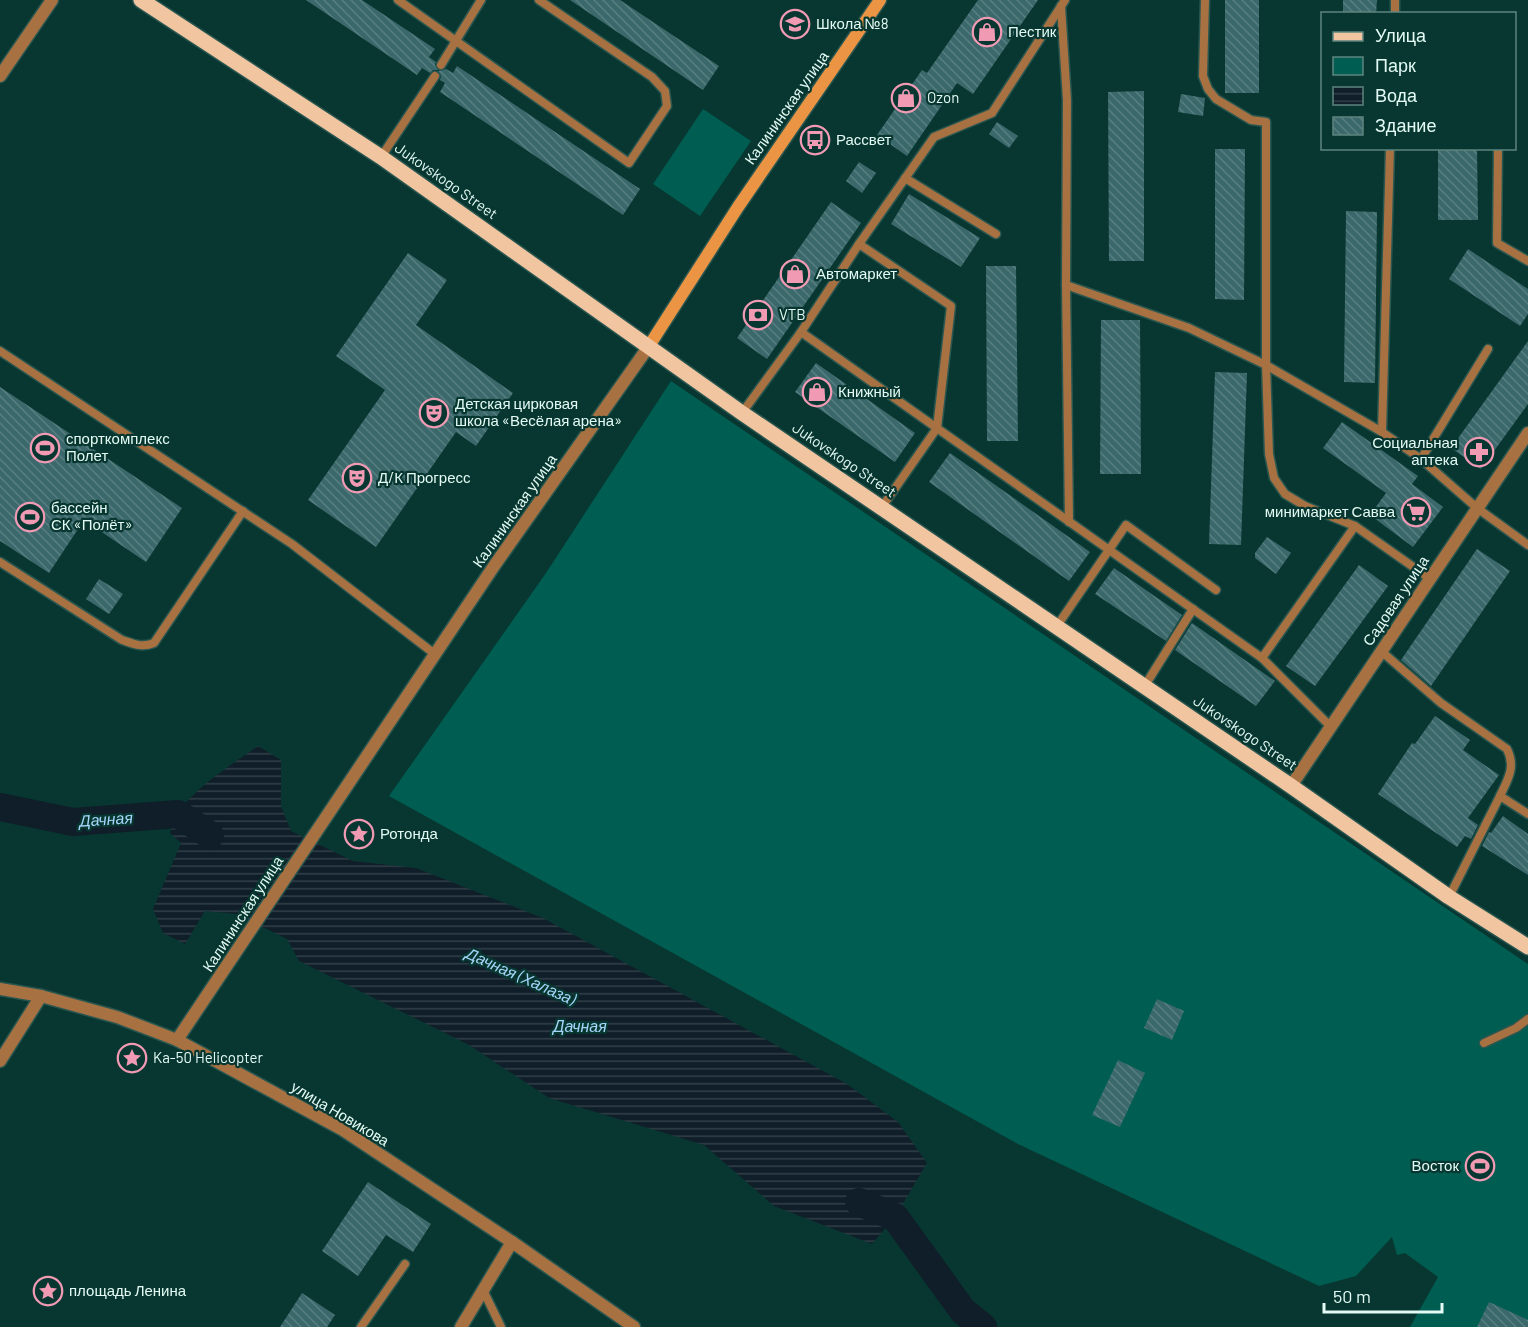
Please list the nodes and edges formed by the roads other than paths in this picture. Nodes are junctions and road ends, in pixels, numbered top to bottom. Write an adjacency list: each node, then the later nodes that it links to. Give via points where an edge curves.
1 (52, 0): 11 (street)
2 (141, 0): 15 (main road, Jukovskogo Street)
3 (398, 0): 9 (lane)
4 (481, 0): 9 (lane)
5 (539, 0): 9 (lane, via 652,77 665,91 667,106 629,163)
6 (880, 0): 22 (main road, Калининская улица, via 738,207)
7 (1205, 0): 25 (lane, via 1203,76 1208,89 1216,99 1251,120 1266,122)
8 (1063, 3): 16 (lane, via 992,113 934,137); 20 (lane)
9 (458, 41): 10 (lane)
10 (441, 65)
11 (0, 76)
12 (435, 76): 15 (lane)
13 (1390, 150): 28 (lane)
14 (1498, 150): 19 (lane, via 1497,243)
15 (381, 157): 22 (main road, Jukovskogo Street)
16 (905, 178): 17 (lane); 18 (lane)
17 (996, 234)
18 (859, 244): 21 (lane); 27 (lane, via 951,306)
19 (1528, 261)
20 (1066, 285): 25 (lane, via 1190,328); 34 (lane)
21 (801, 332): 26 (lane); 27 (lane)
22 (649, 346): 26 (main road, Jukovskogo Street); 44 (street, Калининская улица)
23 (1488, 350): 30 (lane)
24 (0, 351): 33 (lane)
25 (1266, 365): 28 (lane); 35 (lane, via 1269,454 1274,478 1285,494 1305,506)
26 (742, 413): 31 (main road, Jukovskogo Street)
27 (937, 428): 31 (lane); 34 (lane)
28 (1382, 432): 30 (lane)
29 (1528, 433): 32 (street, Садовая улица)
30 (1421, 459): 32 (lane)
31 (882, 507): 42 (main road, Jukovskogo Street)
32 (1477, 508): 36 (lane); 39 (street, Садовая улица)
33 (243, 511): 38 (lane, via 154,643 146,646 122,640); 44 (lane)
34 (1069, 522): 37 (lane)
35 (1355, 526): 39 (lane); 45 (lane)
36 (1528, 545)
37 (1110, 550): 40 (lane, via 1126,525); 41 (lane); 42 (lane)
38 (0, 562)
39 (1429, 578): 43 (street, Садовая улица)
40 (1216, 590)
41 (1193, 609): 45 (lane); 46 (lane)
42 (1057, 626): 46 (main road, Jukovskogo Street)
43 (1381, 651): 47 (street, Садовая улица); 49 (lane, via 1441,703 1507,749 1512,771)
44 (436, 655): 56 (street, Калининская улица)
45 (1262, 658): 47 (lane)
46 (1144, 687): 48 (main road, Jukovskogo Street)
47 (1331, 727): 48 (street, Садовая улица)
48 (1291, 786): 51 (main road, Jukovskogo Street)
49 (1500, 796): 50 (lane); 51 (lane)
50 (1528, 813)
51 (1449, 897): 52 (main road, Jukovskogo Street)
52 (1528, 947)
53 (0, 989): 54 (street, улица Новикова)
54 (41, 996): 56 (street, улица Новикова, via 117,1017); 58 (street)
55 (1528, 1019): 57 (lane)
56 (177, 1040): 59 (street, улица Новикова, via 343,1130)
57 (1485, 1042)
58 (0, 1061)
59 (512, 1242): 61 (street); 65 (street, улица Новикова)
60 (405, 1264): 62 (lane)
61 (483, 1290): 63 (street); 64 (lane)
62 (361, 1327)
63 (461, 1327)
64 (501, 1327)
65 (634, 1327)

